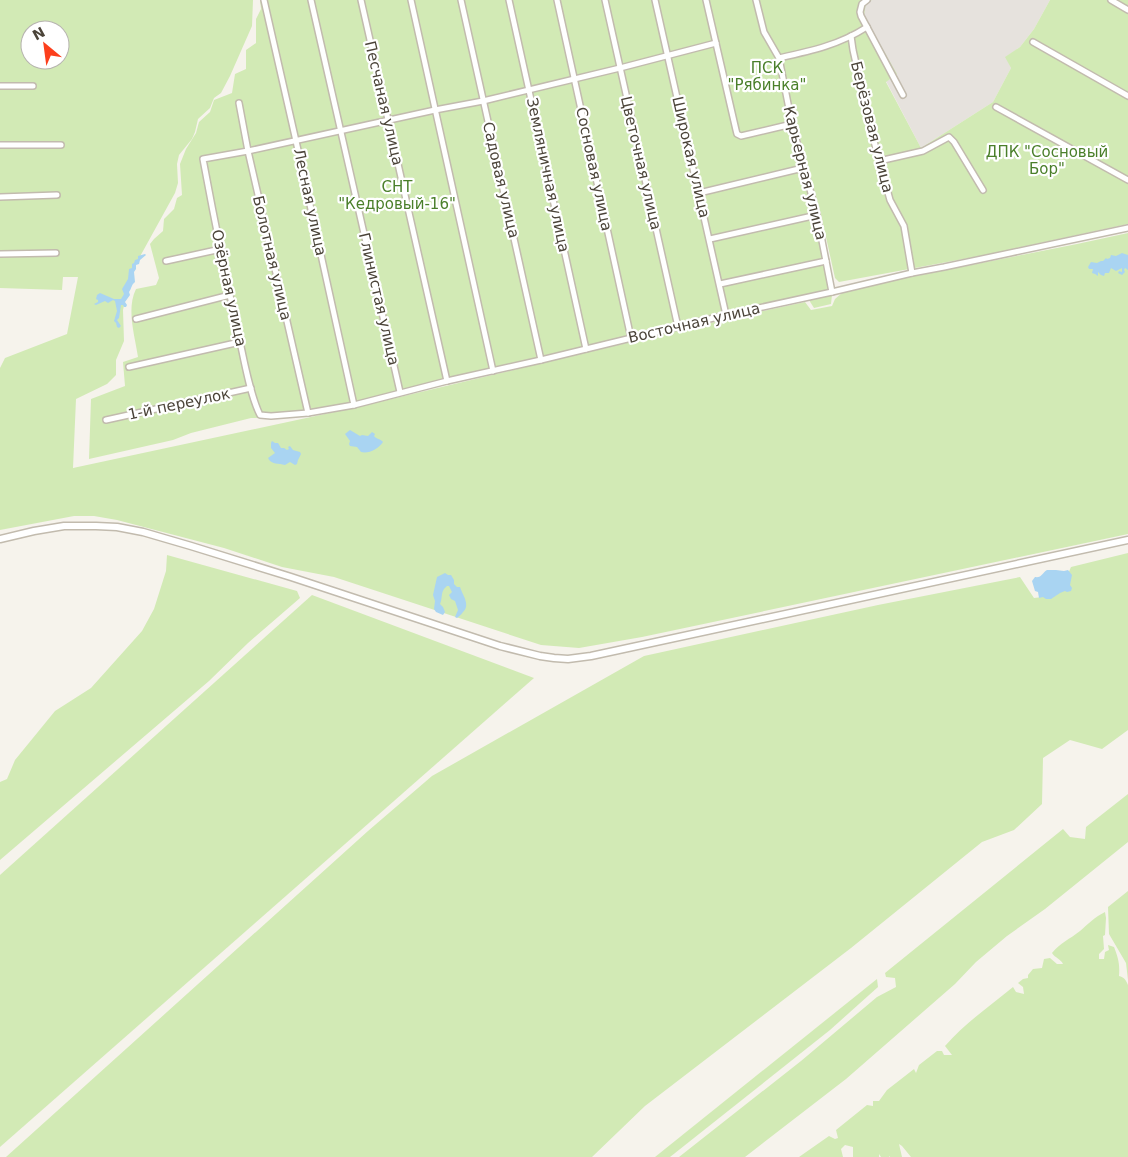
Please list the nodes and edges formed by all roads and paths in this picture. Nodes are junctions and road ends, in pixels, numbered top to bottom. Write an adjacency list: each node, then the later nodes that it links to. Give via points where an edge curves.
1 (264, 0): 35 (street, Лесная улица)
2 (311, 0): 34 (street, Глинистая улица)
3 (361, 0): 32 (street, Песчаная улица)
4 (411, 0): 31 (street)
5 (460, 0): 28 (street, Садовая улица)
6 (509, 0): 25 (street, Земляничная улица)
7 (557, 0): 22 (street, Сосновая улица)
8 (605, 0): 21 (street, Цветочная улица)
9 (655, 0): 19 (street, Широкая улица)
10 (706, 0): 18 (street)
11 (756, 0): 20 (street, Карьерная улица, via 764,32)
12 (867, 0): 15 (street, via 860,12)
13 (1111, 0): 14 (street)
14 (1128, 10)
15 (867, 27): 16 (street); 26 (street)
16 (851, 36): 20 (street, via 816,50); 39 (street, Берёзовая улица)
17 (1033, 42): 27 (street)
18 (716, 43): 19 (street); 33 (street, via 738,134 741,136)
19 (668, 55): 21 (street); 43 (street, Широкая улица)
20 (779, 58): 33 (street, Карьерная улица)
21 (620, 68): 22 (street); 60 (street, Цветочная улица)
22 (574, 79): 25 (street); 61 (street, Сосновая улица)
23 (0, 86): 24 (street)
24 (33, 86)
25 (529, 90): 28 (street); 63 (street, Земляничная улица)
26 (903, 95)
27 (1128, 96)
28 (483, 101): 31 (street); 64 (street, Садовая улица)
29 (239, 103): 38 (street, Болотная улица)
30 (996, 107): 41 (street)
31 (435, 110): 32 (street); 66 (street)
32 (388, 121): 34 (street); 67 (street, Песчаная улица)
33 (792, 124): 40 (street, Карьерная улица)
34 (340, 131): 35 (street); 69 (street, Глинистая улица)
35 (296, 141): 38 (street); 70 (street, Лесная улица)
36 (0, 145): 37 (street)
37 (61, 145)
38 (248, 151): 49 (street, Озёрная улица, via 202,159); 71 (street, Болотная улица)
39 (879, 161): 42 (street, via 923,150 950,137); 54 (street, Берёзовая улица, via 890,200 904,226)
40 (803, 168): 43 (street); 46 (street, Карьерная улица)
41 (1128, 180)
42 (983, 190)
43 (699, 193): 48 (street, Широкая улица)
44 (57, 195): 45 (street)
45 (0, 197)
46 (817, 215): 48 (street); 53 (street, Карьерная улица)
47 (1128, 228): 54 (street, Восточная улица)
48 (710, 239): 55 (street, Широкая улица)
49 (221, 249): 52 (street); 57 (street, Озёрная улица)
50 (56, 253): 51 (street)
51 (0, 254)
52 (166, 261)
53 (826, 261): 55 (street); 56 (street, Карьерная улица)
54 (912, 273): 56 (street, Восточная улица)
55 (720, 284): 58 (street, Широкая улица)
56 (832, 292): 58 (street, Восточная улица)
57 (230, 295): 59 (street); 62 (street, Озёрная улица)
58 (726, 315): 60 (street, Восточная улица)
59 (136, 319)
60 (678, 327): 61 (street, Восточная улица)
61 (631, 338): 63 (street, Восточная улица)
62 (240, 342): 65 (street); 68 (street, Озёрная улица)
63 (586, 349): 64 (street, Восточная улица)
64 (541, 360): 66 (street, Восточная улица)
65 (129, 367)
66 (494, 371): 67 (street, Восточная улица)
67 (446, 381): 69 (street, Восточная улица)
68 (251, 388): 72 (street, Озёрная улица); 73 (street, 1-й переулок)
69 (400, 392): 70 (street, Восточная улица)
70 (354, 405): 71 (street, Восточная улица)
71 (308, 413): 72 (street, Восточная улица)
72 (260, 415)
73 (106, 420)
74 (0, 539): 75 (street, via 64,526 117,527 143,532 500,646 568,659)
75 (1128, 540)

